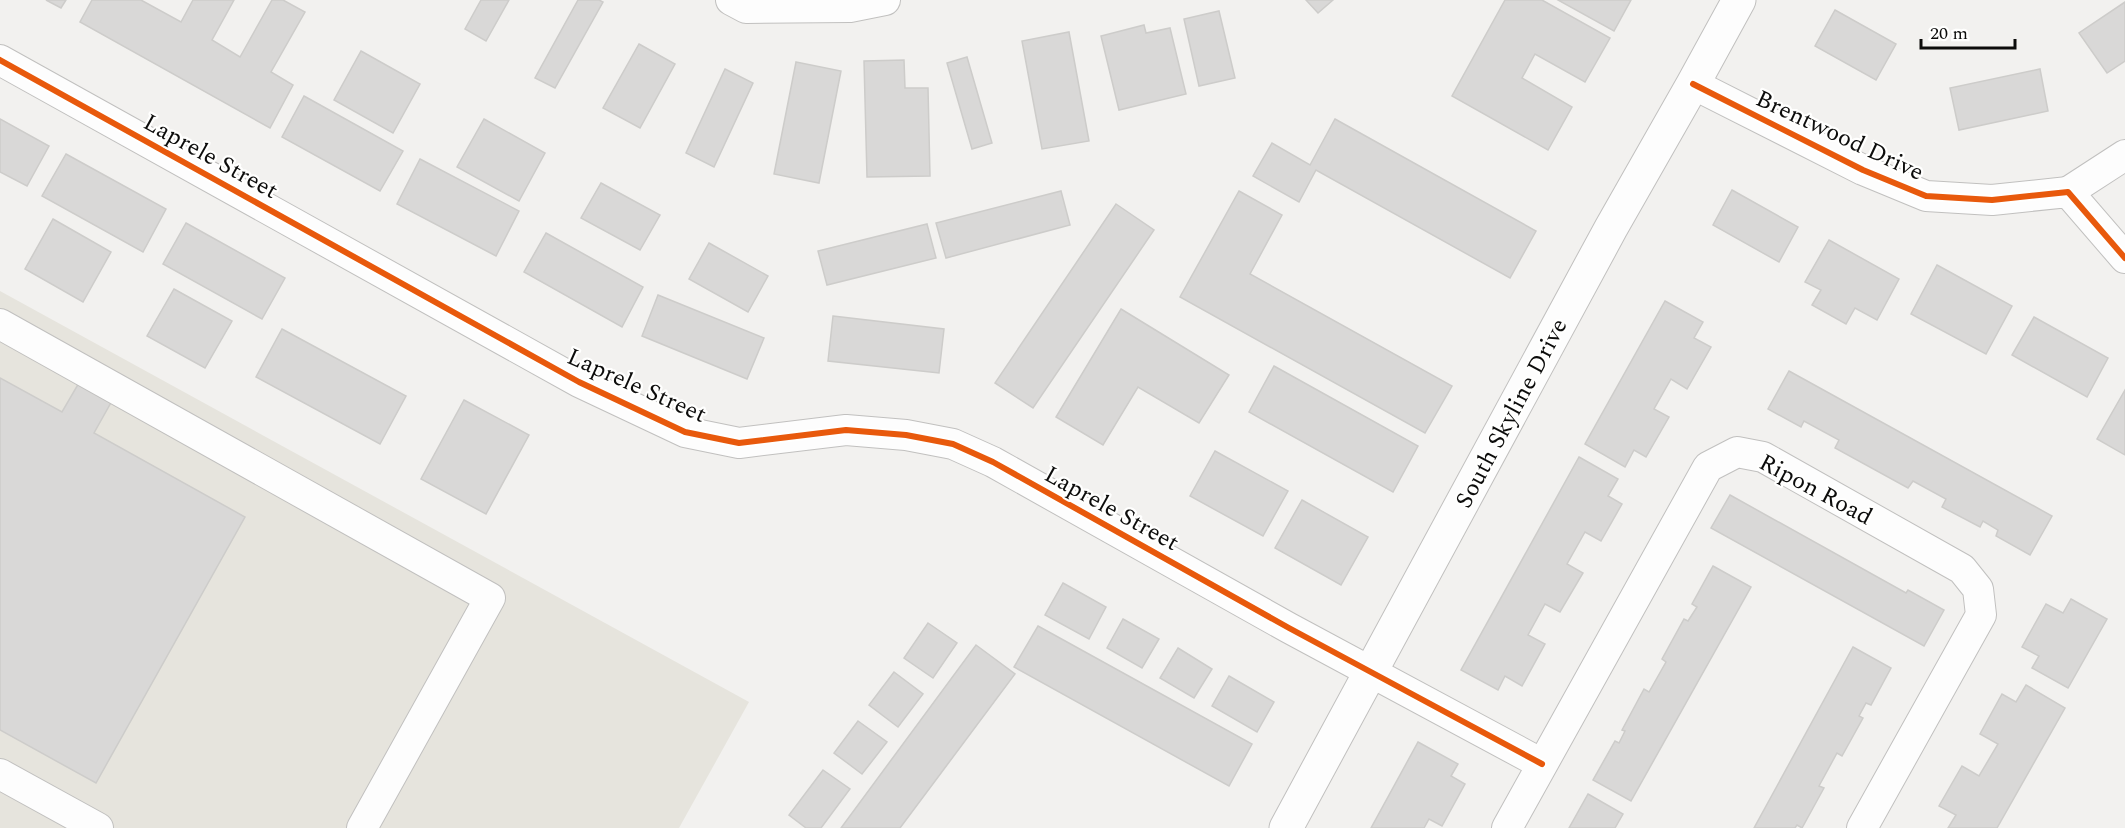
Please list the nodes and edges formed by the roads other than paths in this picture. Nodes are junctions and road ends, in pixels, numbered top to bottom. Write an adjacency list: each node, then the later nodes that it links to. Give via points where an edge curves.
1 (731, 0): 2 (street, via 746,8 850,7)
2 (885, 0)
3 (1739, 0): 5 (main road, South Skyline Drive)
4 (0, 60): 10 (street, Laprele Street, via 579,382 685,432 739,443 846,430 953,444 993,462)
5 (1694, 84): 7 (street, Brentwood Drive, via 1863,170 1926,196 1992,200); 10 (main road, South Skyline Drive, via 1611,228)
6 (2125, 155): 7 (street)
7 (2068, 192): 8 (street)
8 (2125, 258)
9 (0, 324): 14 (street, via 490,598)
10 (1372, 672): 11 (street, Laprele Street); 15 (main road, South Skyline Drive)
11 (1542, 765): 16 (street, Ripon Road); 17 (street, Ripon Road, via 1708,467 1737,452 1763,457 1962,569 1978,589 1981,615)
12 (0, 774): 13 (street)
13 (98, 828)
14 (362, 828)
15 (1286, 828)
16 (1507, 828)
17 (1862, 828)

